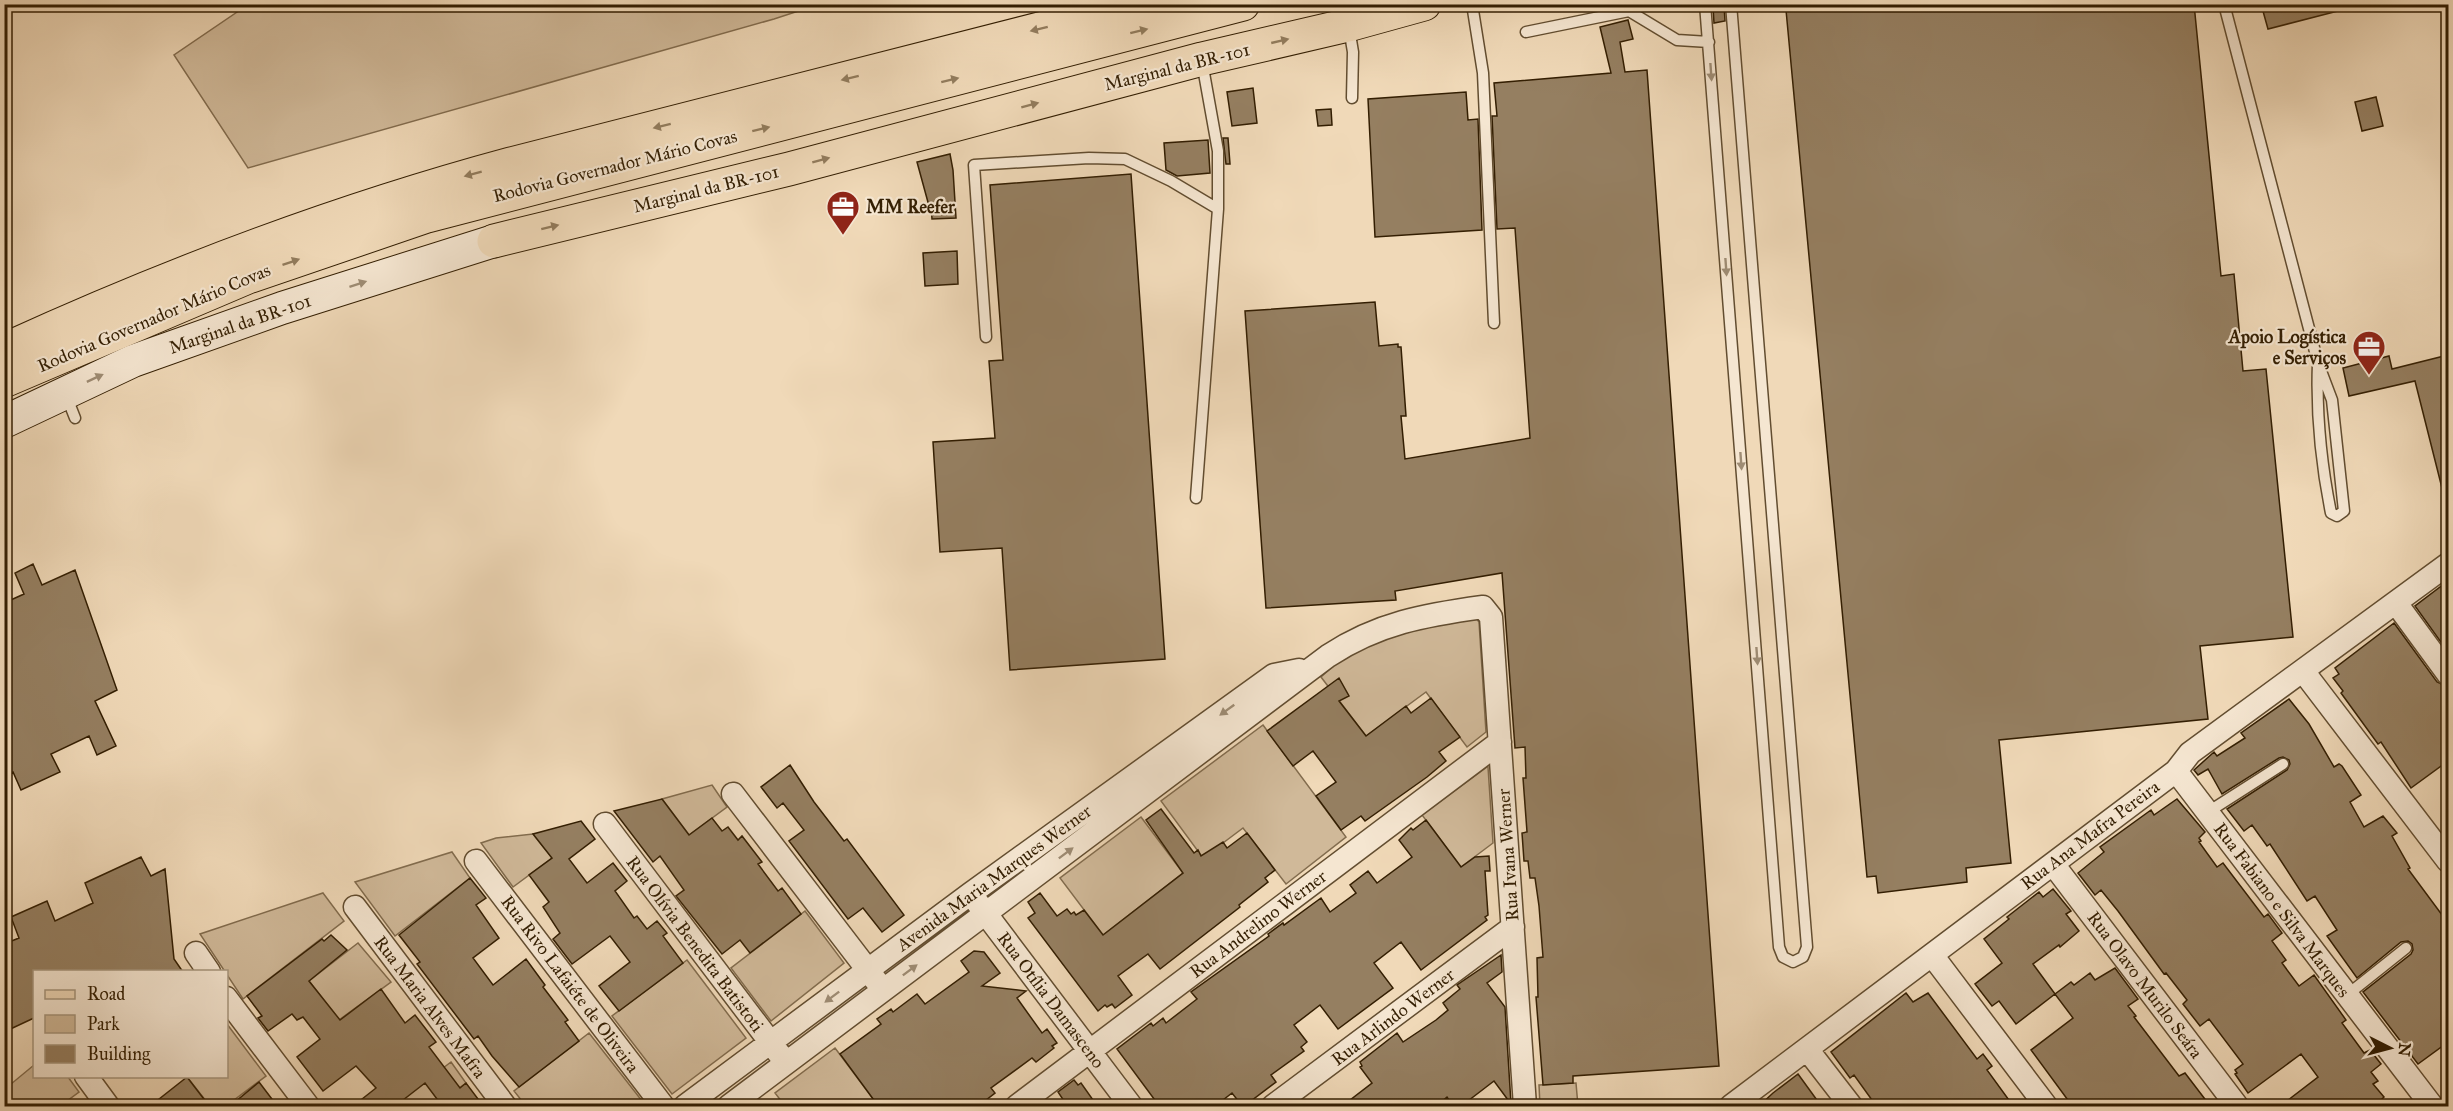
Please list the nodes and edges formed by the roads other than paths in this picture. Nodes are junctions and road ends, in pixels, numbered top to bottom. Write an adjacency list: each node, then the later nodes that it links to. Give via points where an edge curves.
1 (1137, 4): 17 (main road, Rodovia Governador Mário Covas, one-way to 17, via 421,189 196,268)
2 (1243, 4): 19 (main road, Rodovia Governador Mário Covas, one-way to 2, via 248,277 427,216)
3 (1424, 4): 8 (main road, Marginal da BR-101)
4 (1472, 4): 15 (lane, via 1483,73)
5 (1705, 4): 10 (lane)
6 (1731, 4): 10 (lane, one-way to 6, via 1779,947 1783,957 1793,962 1803,957 1807,947)
7 (2224, 4): 18 (lane)
8 (1348, 25): 11 (main road, Marginal da BR-101, one-way to 8); 12 (lane, via 1353,52)
9 (1526, 32): 10 (lane, via 1629,10 1677,40)
10 (1709, 42)
11 (1202, 59): 13 (lane, via 1218,151); 14 (main road, Marginal da BR-101, one-way to 11, via 789,169)
12 (1352, 98)
13 (1218, 209): 16 (lane, via 1125,159 976,164); 21 (lane)
14 (494, 241): 20 (main road, Marginal da BR-101, one-way to 14, via 70,405 133,361 282,308)
15 (1494, 323)
16 (986, 337)
17 (4, 350)
18 (2318, 363): 18 (lane, via 2323,475 2331,513 2337,516 2344,511 2332,400)
19 (4, 381)
20 (4, 422)
21 (1196, 498)
22 (2448, 564): 23 (street, Rua Ana Mafra Pereira)
23 (2396, 603): 26 (street, Rua Ana Mafra Pereira); 27 (street)
24 (1483, 607): 25 (street, Avenida Maria Marques Werner, via 1383,626 1349,642); 28 (street, Rua Ivana Werner, via 1491,617)
25 (1312, 667): 37 (street, Avenida Maria Marques Werner, one-way to 37, via 1274,675); 39 (street, Avenida Maria Marques Werner, one-way to 25)
26 (2303, 671): 30 (street, Rua Ana Mafra Pereira, via 2190,753); 35 (street)
27 (2448, 674)
28 (1500, 742): 40 (street, Rua Ivana Werner); 49 (street, Rua Andrelino Werner)
29 (2283, 764): 32 (lane)
30 (2176, 771): 32 (street, Rua Fabiano e Silva Marques); 36 (street, Rua Ana Mafra Pereira)
31 (733, 794): 43 (street)
32 (2208, 812): 45 (street, Rua Fabiano e Silva Marques)
33 (604, 824): 47 (street, Rua Olívia Benedita Batistoti)
34 (476, 861): 55 (street, Rua Rivo Lafaiéte de Oliveira)
35 (2448, 861)
36 (2053, 864): 42 (street, Rua Ana Mafra Pereira); 65 (street, Rua Olavo Murilo Seára)
37 (970, 894): 39 (street, Rua Otília Damasceno); 43 (street, Avenida Maria Marques Werner)
38 (355, 907): 54 (street, Rua Maria Alves Mafra)
39 (986, 913): 44 (street, Avenida Maria Marques Werner, one-way to 39); 49 (street, Rua Otília Damasceno)
40 (1513, 927): 60 (street, Rua Arlindo Werner); 61 (street, Rua Ivana Werner)
41 (2406, 948): 45 (lane)
42 (1932, 955): 48 (street, Rua Ana Mafra Pereira); 64 (street)
43 (868, 970): 44 (street); 47 (street, Avenida Maria Marques Werner, one-way to 47)
44 (884, 990): 50 (street, Avenida Maria Marques Werner)
45 (2347, 995): 66 (street, Rua Fabiano e Silva Marques)
46 (228, 1001): 53 (street)
47 (770, 1043): 50 (street, Rua Olívia Benedita Batistoti); 56 (street, Avenida Maria Marques Werner)
48 (1807, 1049): 62 (street, Rua Ana Mafra Pereira); 63 (street)
49 (1090, 1051): 58 (street, Rua Andrelino Werner); 59 (street, Rua Otília Damasceno)
50 (787, 1063): 57 (street, Avenida Maria Marques Werner)
51 (87, 1078): 52 (street)
52 (108, 1107)
53 (308, 1107)
54 (505, 1107)
55 (663, 1107)
56 (685, 1107)
57 (729, 1107)
58 (1017, 1107)
59 (1131, 1107)
60 (1274, 1107)
61 (1525, 1107)
62 (1731, 1107)
63 (1851, 1107)
64 (2046, 1107)
65 (2237, 1107)
66 (2432, 1107)

